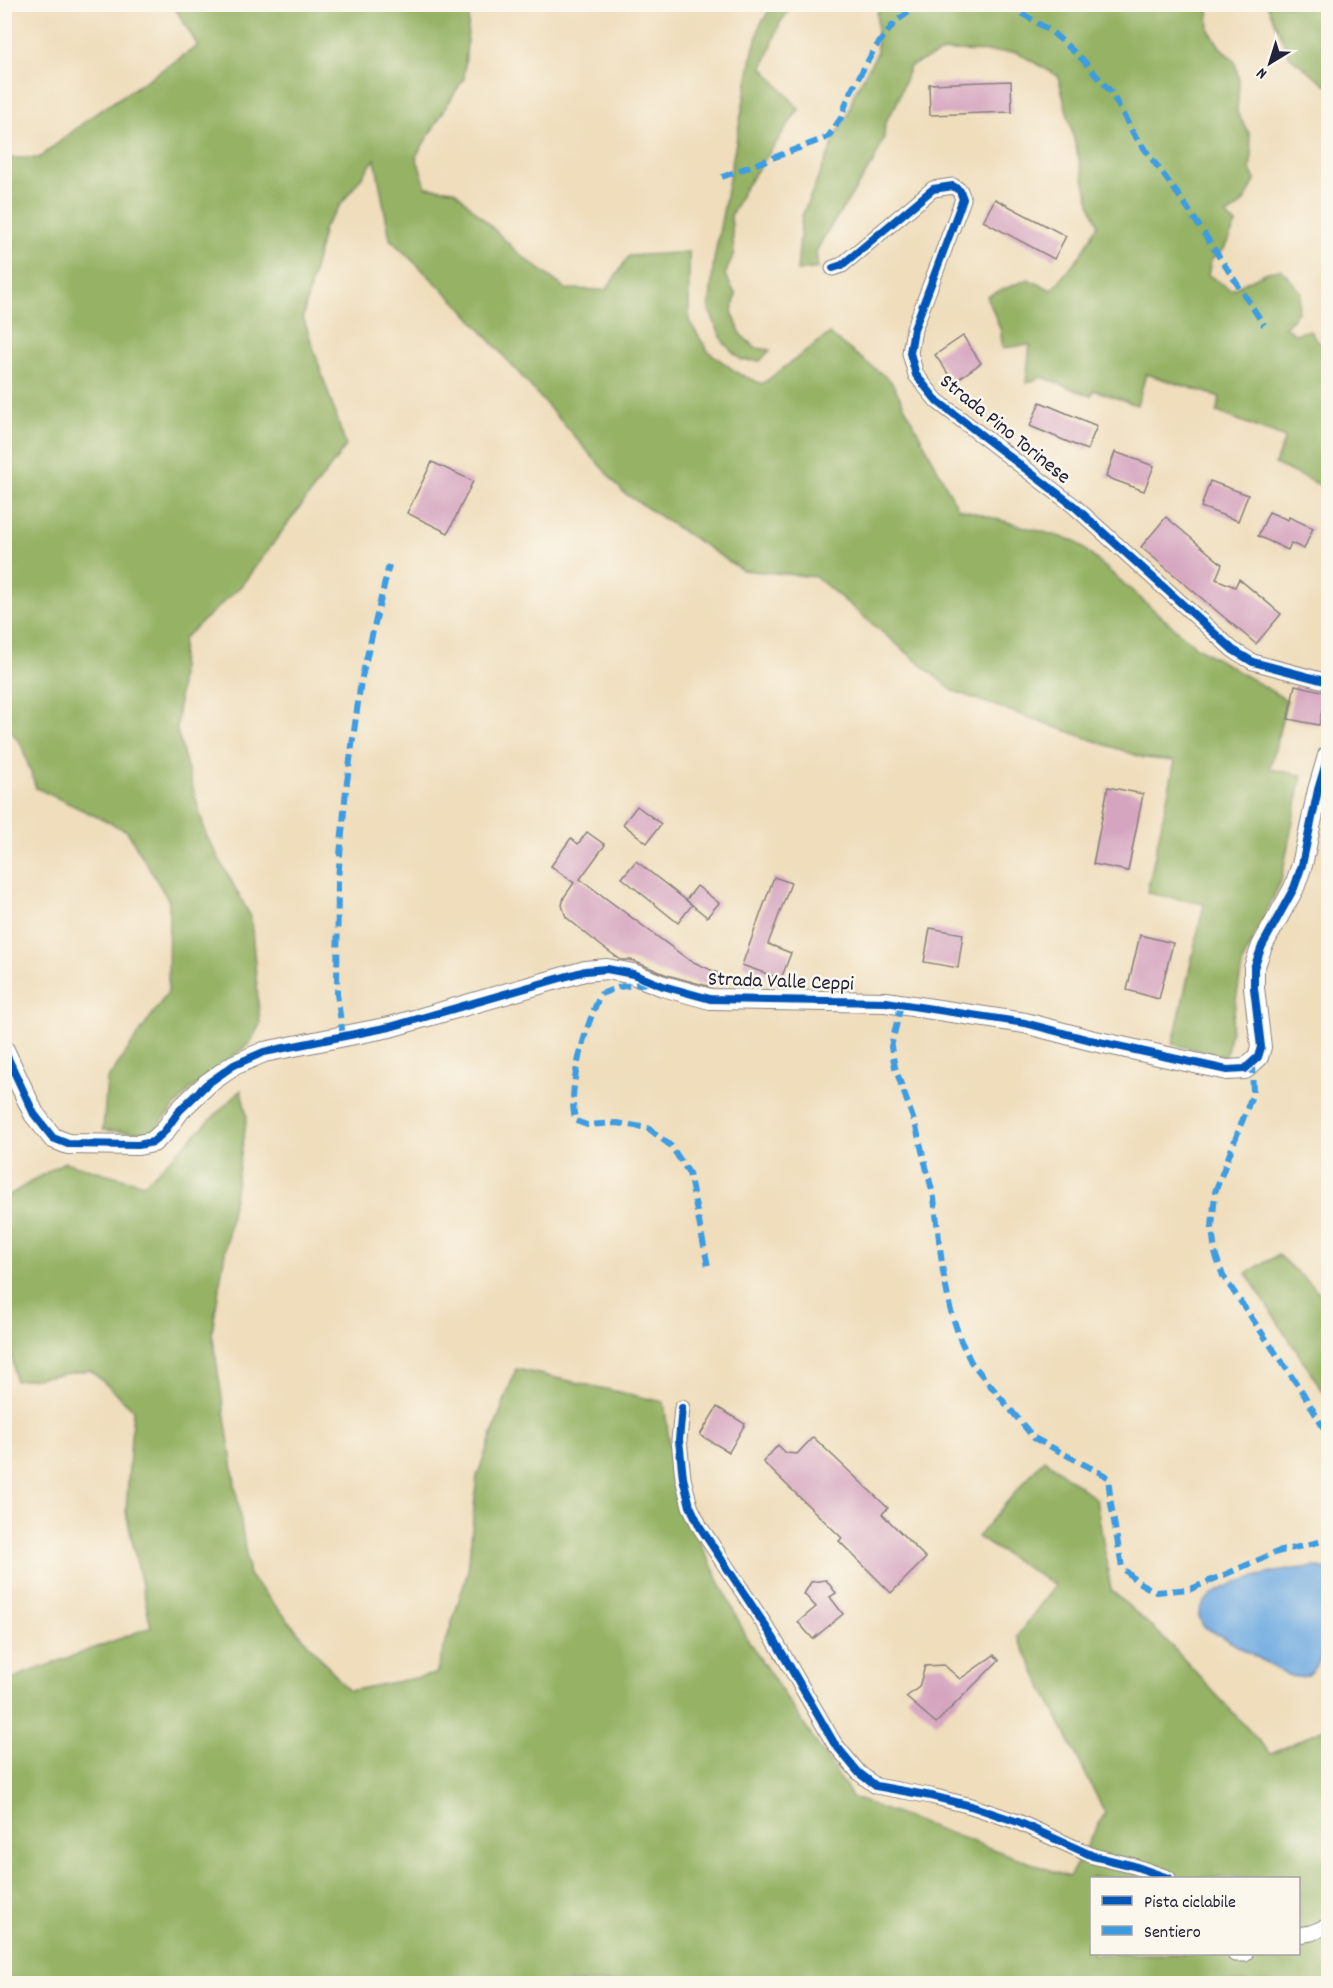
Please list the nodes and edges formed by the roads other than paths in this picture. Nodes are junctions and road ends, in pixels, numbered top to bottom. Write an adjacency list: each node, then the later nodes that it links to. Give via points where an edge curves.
1 (834, 268): 2 (street, Strada Pino Torinese, via 933,189 953,186 960,191 963,199 914,329 910,353 916,375 937,401 1074,506 1233,650 1253,662)
2 (1329, 682)
3 (1329, 756): 4 (street, Strada Valle Ceppi, via 1294,888 1254,968 1261,1047 1258,1057 1245,1069 1227,1070 1025,1023 886,1002 710,999 633,974 585,970 390,1027 264,1052 234,1065 207,1084 153,1142 126,1145 68,1144 53,1138 34,1114)
4 (4, 1050)
5 (682, 1408): 6 (street, via 679,1440 683,1478 700,1527 774,1638 834,1743 859,1773 876,1786 971,1806 1018,1822 1093,1856)
6 (1165, 1877)
7 (1329, 1926): 8 (street)
8 (1300, 1935)

